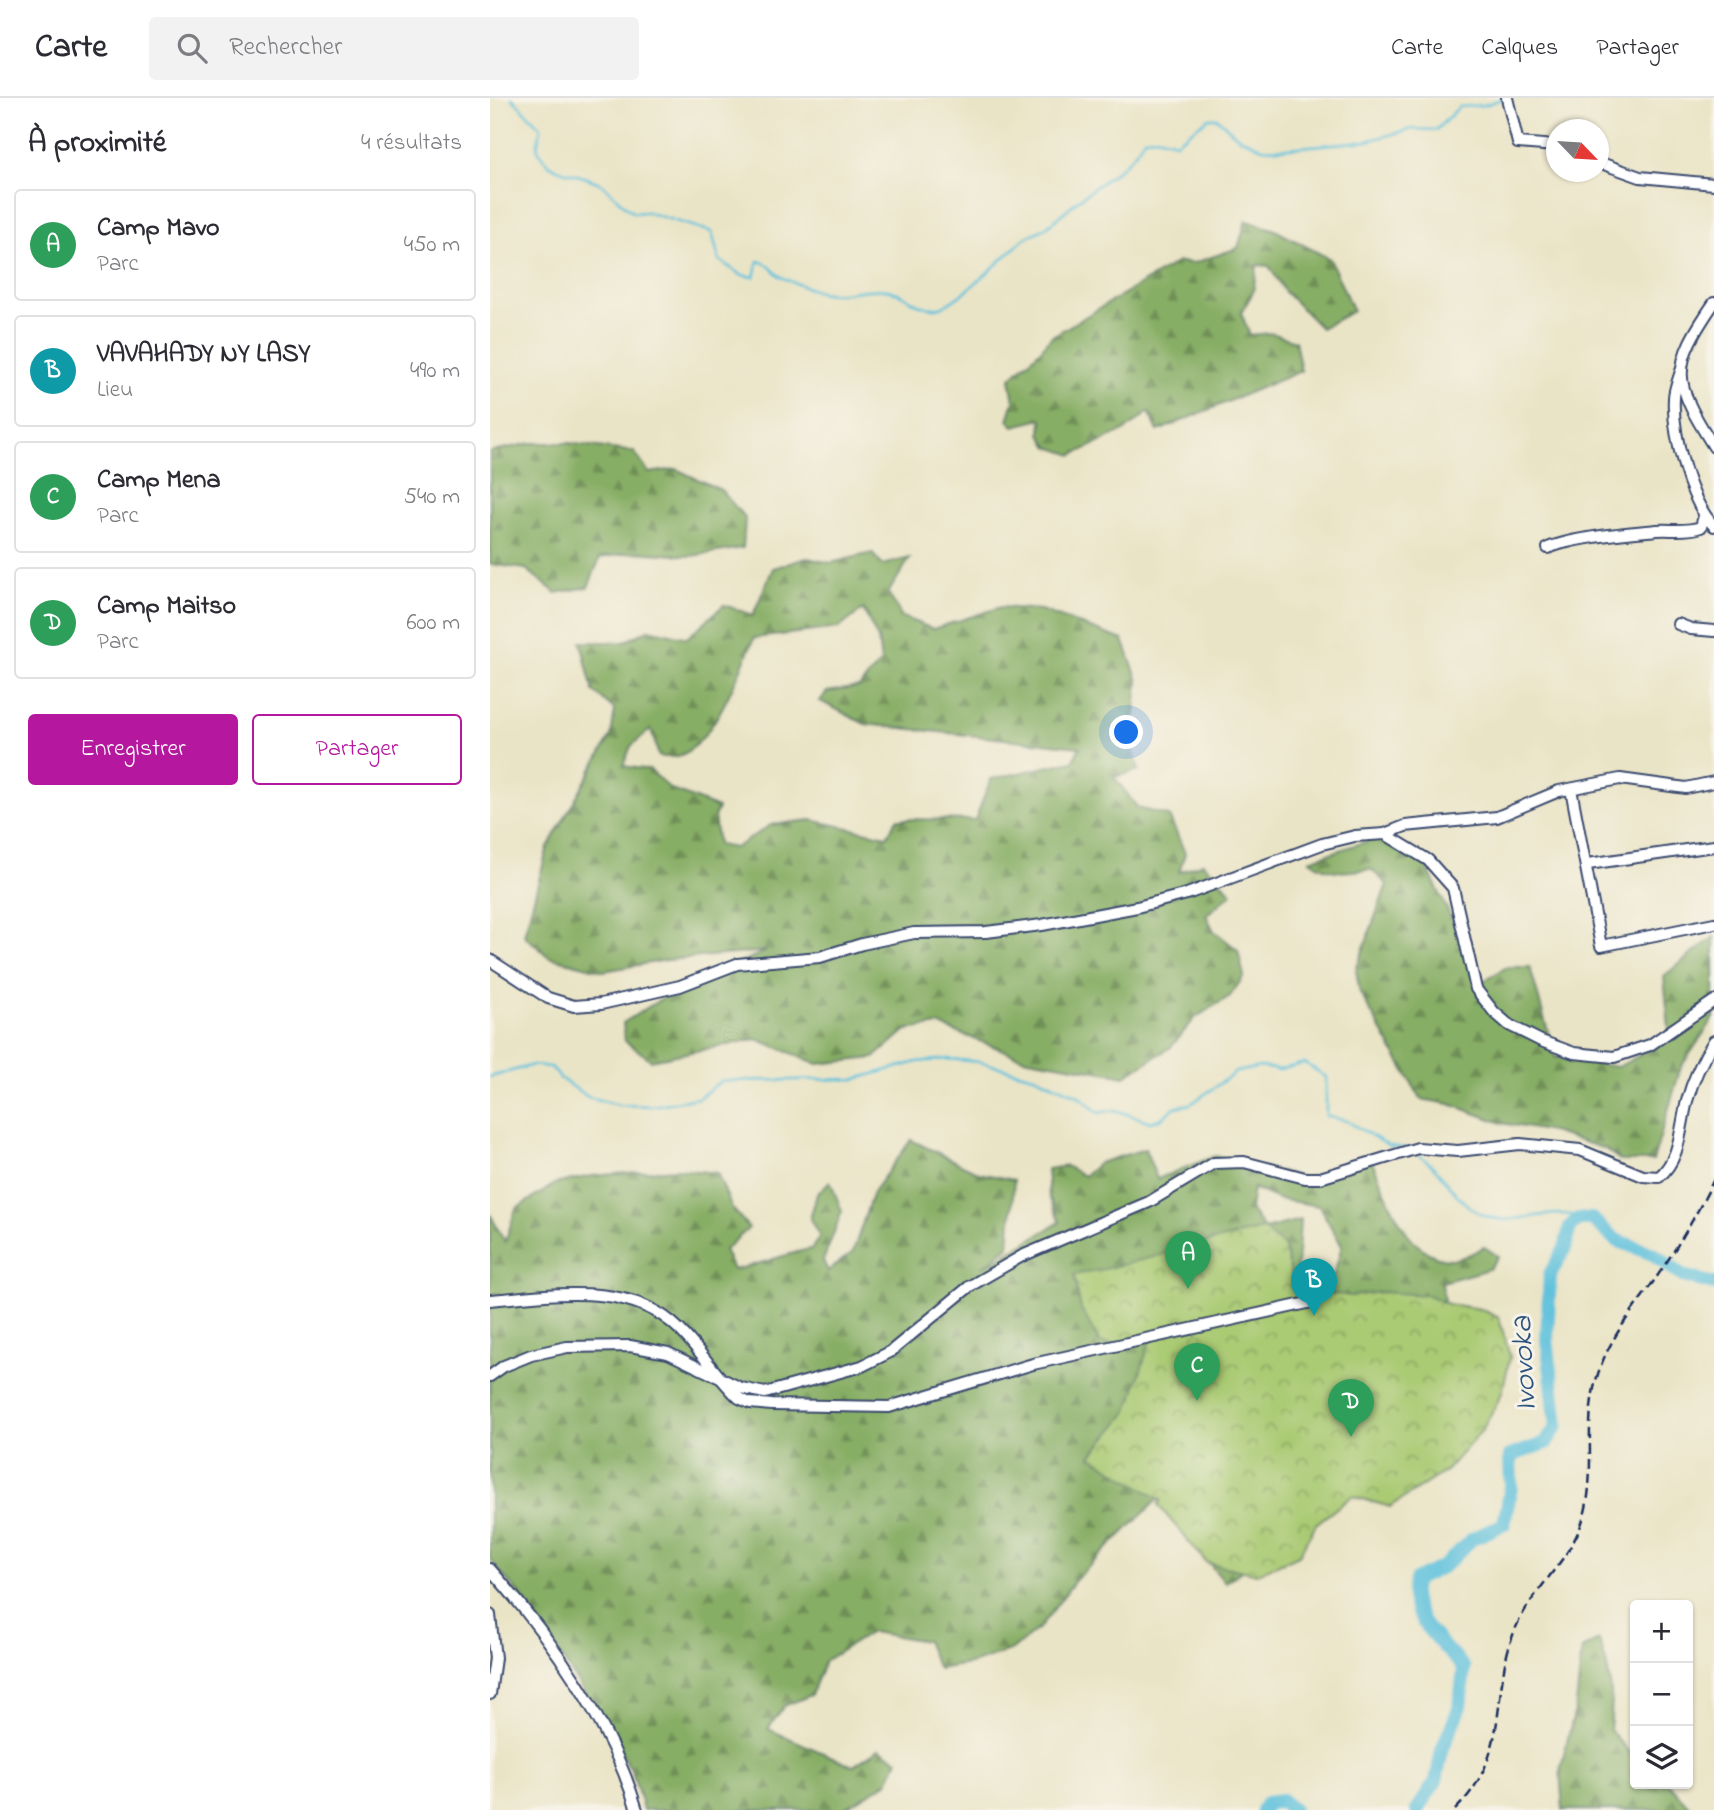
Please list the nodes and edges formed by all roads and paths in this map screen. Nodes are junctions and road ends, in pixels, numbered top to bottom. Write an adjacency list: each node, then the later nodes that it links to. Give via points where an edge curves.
1 (1508, 102): 2 (street, via 1518,143)
2 (1546, 145)
3 (1609, 166): 4 (street, via 1640,177)
4 (1714, 184)
5 (1714, 303): 6 (street, via 1682,355)
6 (1681, 371): 7 (street, via 1685,394); 8 (street, via 1674,397 1677,431 1690,484)
7 (1714, 447)
8 (1704, 516): 9 (street); 10 (street, via 1695,530 1658,530)
9 (1714, 526)
10 (1548, 548)
11 (1678, 624): 12 (street)
12 (1714, 631)
13 (1714, 782): 14 (street, via 1686,788 1620,779)
14 (1571, 789): 15 (street, via 1497,817 1405,826); 17 (street)
15 (1385, 834): 19 (street, via 1322,844 1187,894 1137,907 1008,929 914,933 820,957 737,964 681,986 601,1004 574,1006 548,998); 20 (street, via 1428,860 1453,888 1476,989 1509,1025 1574,1054 1614,1056 1650,1045)
16 (1714, 846): 17 (street)
17 (1588, 864): 18 (street, via 1601,946)
18 (1714, 923)
19 (490, 960)
20 (1714, 1001)
21 (1714, 1041): 27 (street, via 1696,1072 1673,1161 1659,1177 1643,1176 1570,1149 1520,1144 1458,1151 1418,1149 1320,1178 1227,1160 1214,1163 1149,1202 1022,1255 970,1286 890,1352 862,1366 765,1393)
22 (490, 1300): 27 (street, via 588,1293 631,1301 664,1316)
23 (1312, 1302): 27 (street, via 1045,1361 889,1406 750,1403)
24 (504, 1366): 25 (street); 26 (street); 27 (street, via 567,1347 630,1346 668,1353)
25 (490, 1367)
26 (490, 1376)
27 (722, 1379)
28 (490, 1569): 31 (street, via 534,1618 609,1738)
29 (490, 1615): 30 (street, via 495,1658)
30 (490, 1693)
31 (638, 1810)

